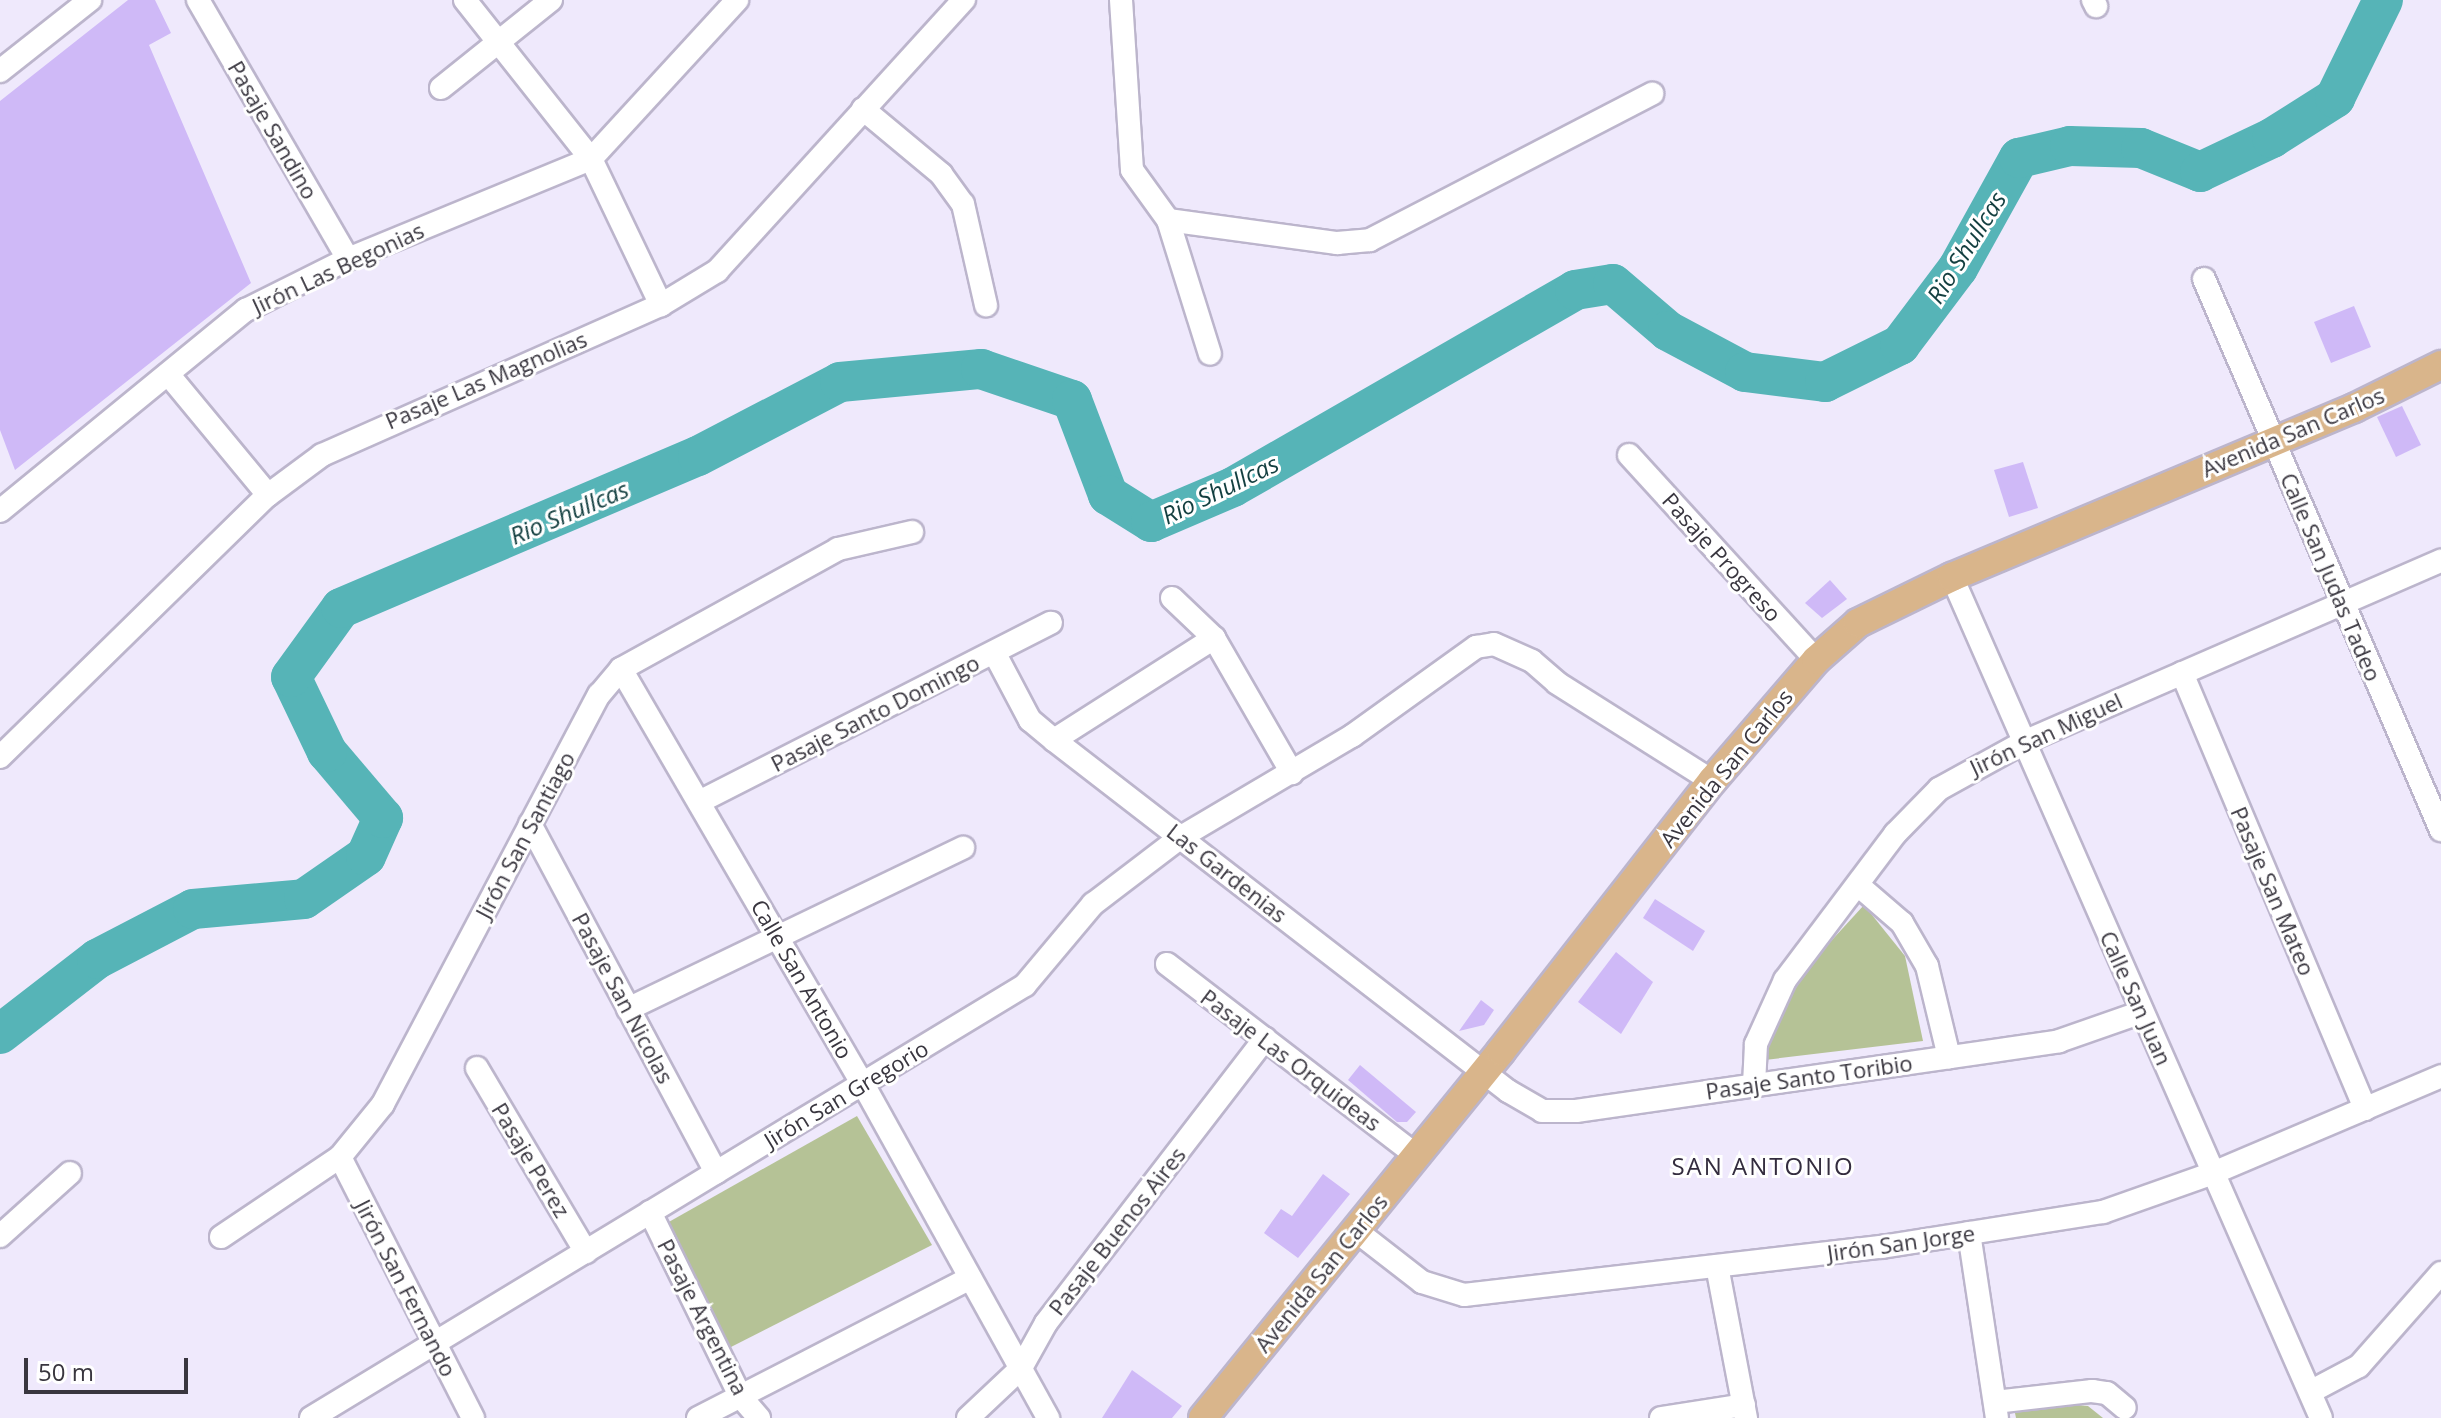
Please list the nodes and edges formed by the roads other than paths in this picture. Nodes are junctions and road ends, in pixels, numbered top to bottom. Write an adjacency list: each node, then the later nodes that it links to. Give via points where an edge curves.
1 (90, 0): 9 (street)
2 (198, 0): 15 (street, Pasaje Sandino)
3 (465, 0): 8 (street)
4 (551, 0): 8 (street)
5 (737, 0): 13 (street)
6 (964, 0): 12 (street, Pasaje Las Magnolias)
7 (1121, 0): 14 (street, via 1132,170)
8 (498, 42): 10 (street); 13 (street)
9 (0, 71)
10 (441, 88)
11 (1652, 94): 14 (street, via 1370,240 1337,243)
12 (863, 109): 17 (street, Pasaje Las Magnolias, via 717,271); 18 (street, via 941,174 963,204)
13 (591, 159): 15 (street, Jirón Las Begonias); 17 (street)
14 (1168, 220): 19 (street)
15 (348, 259): 21 (street, Jirón Las Begonias, via 246,310)
16 (2204, 279): 22 (street, Calle San Judas Tadeo)
17 (661, 305): 24 (street, Pasaje Las Magnolias, via 357,436)
18 (986, 305)
19 (1210, 354)
20 (2441, 365): 22 (main road, Avenida San Carlos)
21 (168, 374): 24 (street); 25 (street, Jirón Las Begonias)
22 (2273, 440): 28 (main road, Avenida San Carlos); 30 (street, Calle San Judas Tadeo)
23 (1629, 455): 34 (street, Pasaje Progreso)
24 (268, 495): 39 (street, Pasaje Las Magnolias)
25 (0, 511)
26 (912, 532): 35 (street, Jirón San Santiago, via 838,549)
27 (2441, 561): 30 (street, Jirón San Miguel)
28 (1952, 577): 34 (main road, Avenida San Carlos, via 1858,623); 38 (street, Calle San Juan)
29 (1172, 598): 32 (street)
30 (2343, 603): 36 (street, Jirón San Miguel); 44 (street, Calle San Judas Tadeo)
31 (1051, 623): 33 (street, Pasaje Santo Domingo)
32 (1214, 638): 37 (street); 40 (street)
33 (995, 654): 37 (street, Las Gardenias, via 1030,720); 42 (street, Pasaje Santo Domingo)
34 (1816, 660): 41 (main road, Avenida San Carlos)
35 (621, 669): 42 (street, Calle San Antonio); 43 (street, Jirón San Santiago, via 599,695)
36 (2182, 673): 38 (street, Jirón San Miguel); 59 (street, Pasaje San Mateo)
37 (1054, 740): 45 (street, Las Gardenias)
38 (2024, 742): 47 (street, Jirón San Miguel, via 1966,770 1929,798); 51 (street, Calle San Juan)
39 (2, 753)
40 (1292, 773): 41 (street, Jirón San Gregorio, via 1476,647 1494,644 1513,650); 45 (street, Jirón San Gregorio)
41 (1712, 781): 55 (main road, Avenida San Carlos)
42 (699, 802): 48 (street, Calle San Antonio)
43 (530, 824): 50 (street, Pasaje San Nicolas); 61 (street, Jirón San Santiago, via 383,1104)
44 (2441, 830)
45 (1181, 837): 55 (street, Las Gardenias); 57 (street, Jirón San Gregorio, via 1093,904 1025,985)
46 (963, 848): 48 (street)
47 (1858, 885): 53 (street, via 1902,923 1927,966); 58 (street, Jirón San Miguel, via 1770,1007 1752,1056)
48 (778, 937): 50 (street); 57 (street, Calle San Antonio)
49 (1167, 964): 52 (street, Pasaje Las Orquideas)
50 (628, 1009): 63 (street, Pasaje San Nicolas)
51 (2142, 1012): 53 (street, Pasaje Santo Toribio, via 2059,1041); 64 (street, Calle San Juan)
52 (1265, 1039): 60 (street, Pasaje Las Orquideas); 75 (street, Pasaje Buenos Aires, via 1046,1323)
53 (1949, 1057): 58 (street, Pasaje Santo Toribio)
54 (477, 1068): 70 (street, Pasaje Perez)
55 (1484, 1072): 58 (street, Pasaje Santo Toribio, via 1542,1111); 60 (main road, Avenida San Carlos)
56 (2441, 1076): 59 (street, Jirón San Jorge)
57 (863, 1084): 63 (street, Jirón San Gregorio); 73 (street, Calle San Antonio)
58 (1754, 1085)
59 (2365, 1109): 64 (street, Jirón San Jorge)
60 (1416, 1155): 66 (main road, Avenida San Carlos)
61 (340, 1157): 69 (street, Jirón San Santiago); 74 (street, Jirón San Fernando)
62 (70, 1173): 68 (street)
63 (716, 1173): 65 (street, Jirón San Gregorio)
64 (2213, 1173): 67 (street, Jirón San Jorge, via 2103,1212); 76 (street, Calle San Juan)
65 (650, 1212): 70 (street, Jirón San Gregorio); 77 (street, Pasaje Argentina)
66 (1355, 1230): 71 (street, Jirón San Jorge, via 1422,1282 1464,1295); 87 (main road, Avenida San Carlos)
67 (1969, 1233): 71 (street, Jirón San Jorge); 79 (street)
68 (0, 1236)
69 (221, 1237)
70 (586, 1252): 74 (street, Jirón San Gregorio)
71 (1717, 1266): 80 (street)
72 (2441, 1273): 76 (street, via 2359,1366)
73 (970, 1278): 75 (street, Calle San Antonio); 77 (street)
74 (435, 1343): 81 (street, Jirón San Gregorio); 82 (street, Jirón San Fernando)
75 (1021, 1368): 85 (street, Pasaje Buenos Aires); 86 (street, Calle San Antonio)
76 (2310, 1392): 89 (street, Calle San Juan)
77 (740, 1396): 83 (street); 84 (street, Pasaje Argentina)
78 (2125, 1408): 79 (street, via 2107,1393 2092,1391)
79 (1996, 1410)
80 (1745, 1412): 88 (street)
81 (311, 1418)
82 (473, 1418)
83 (698, 1418)
84 (759, 1418)
85 (968, 1418)
86 (1048, 1418)
87 (1203, 1418)
88 (1661, 1418)
89 (2321, 1418)

